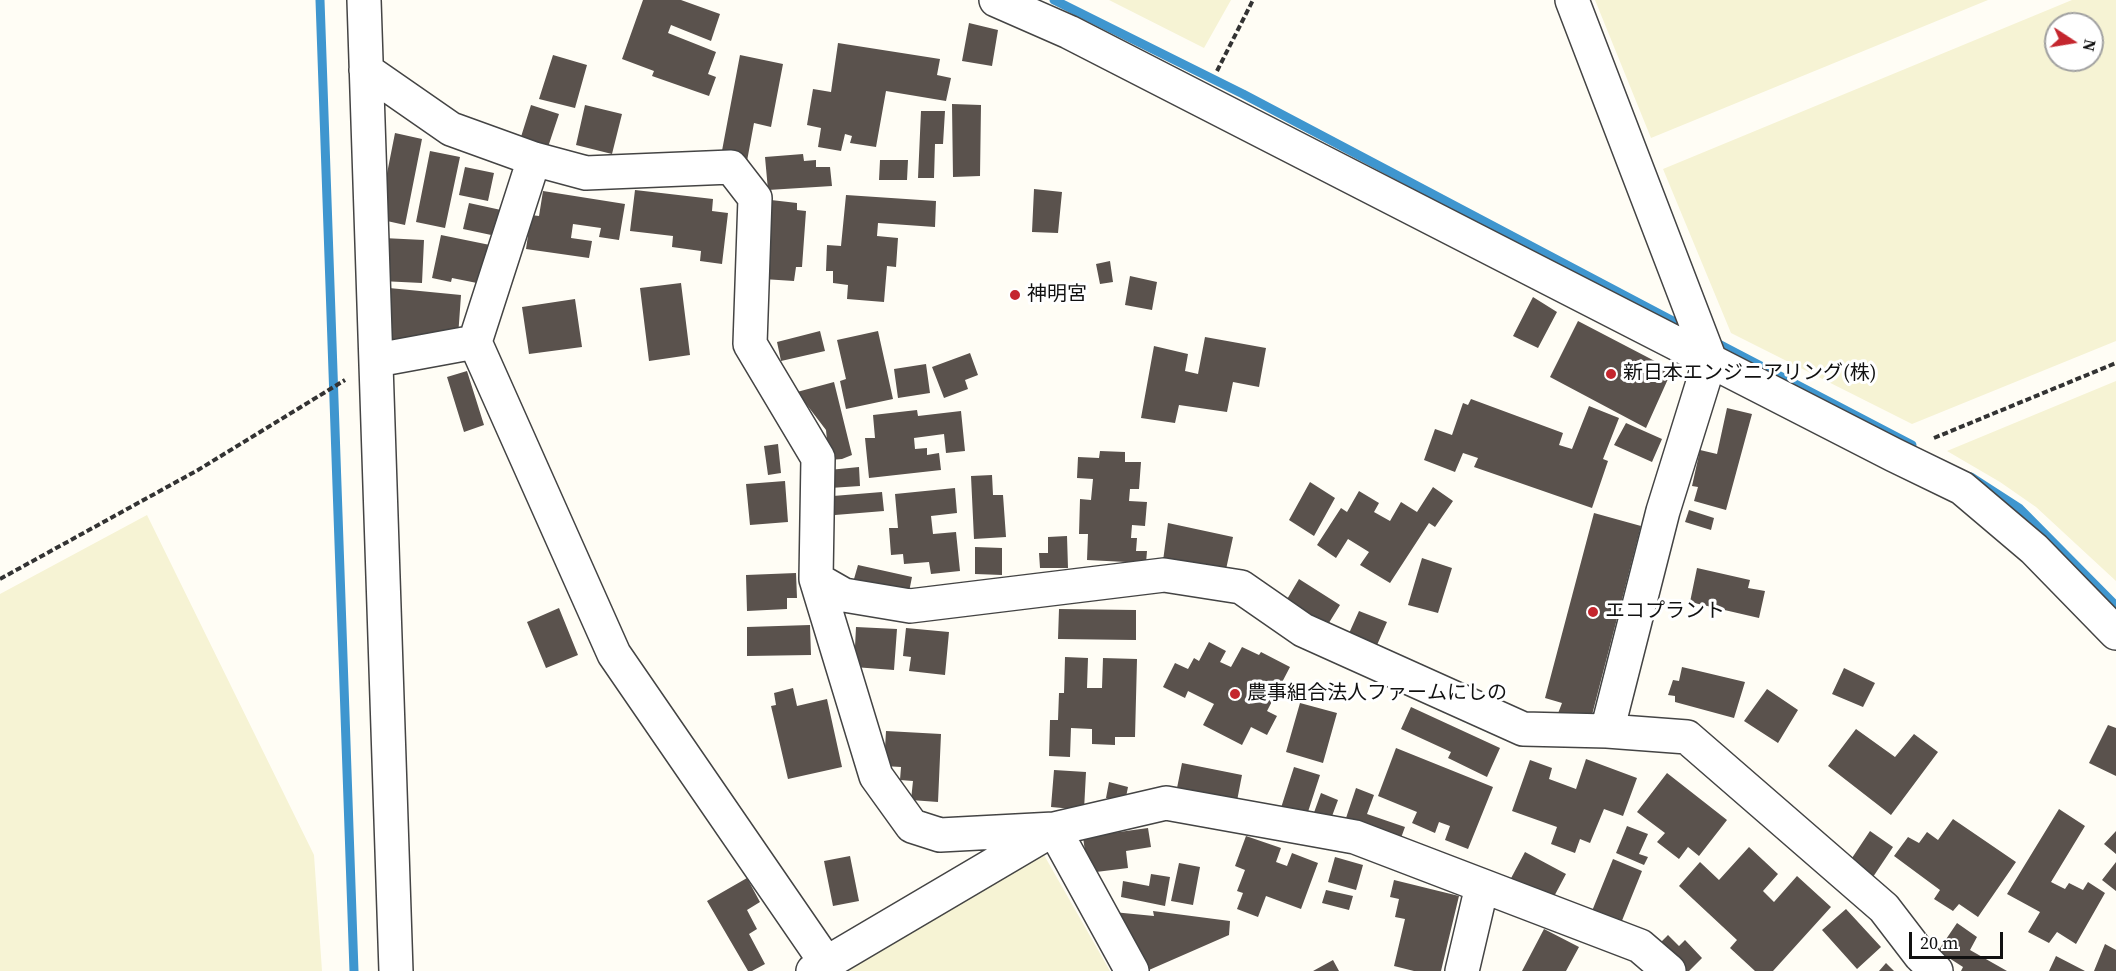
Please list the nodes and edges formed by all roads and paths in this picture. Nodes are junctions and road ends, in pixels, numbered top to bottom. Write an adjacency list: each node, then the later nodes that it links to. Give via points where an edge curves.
1 (364, 0): 5 (street)
2 (996, 0): 6 (street, via 1069,32)
3 (1253, 0): 6 (path)
4 (1572, 0): 10 (street)
5 (366, 70): 7 (street, via 451,129); 9 (street)
6 (1201, 101): 10 (street)
7 (534, 159): 8 (street); 14 (street, via 586,173 731,167 755,198 750,344 818,458)
8 (475, 342): 9 (street); 19 (street, via 614,654)
9 (377, 360): 13 (path, via 198,470); 20 (street)
10 (1710, 360): 12 (street); 16 (street, via 1663,511)
11 (2116, 363): 12 (path)
12 (1894, 455): 15 (street, via 1962,488 2034,549)
13 (0, 579)
14 (816, 579): 16 (street, via 843,595 910,606 1164,575 1241,587 1303,630 1523,729); 17 (street, via 876,776 912,826 940,835)
15 (2116, 633)
16 (1607, 731): 24 (street, via 1687,737 1884,908)
17 (1054, 829): 18 (street, via 1166,803 1355,837); 19 (street); 21 (street)
18 (1482, 886): 22 (street); 23 (street, via 1640,946)
19 (820, 967)
20 (396, 971)
21 (1132, 971)
22 (1462, 971)
23 (1669, 971)
24 (1936, 971)

